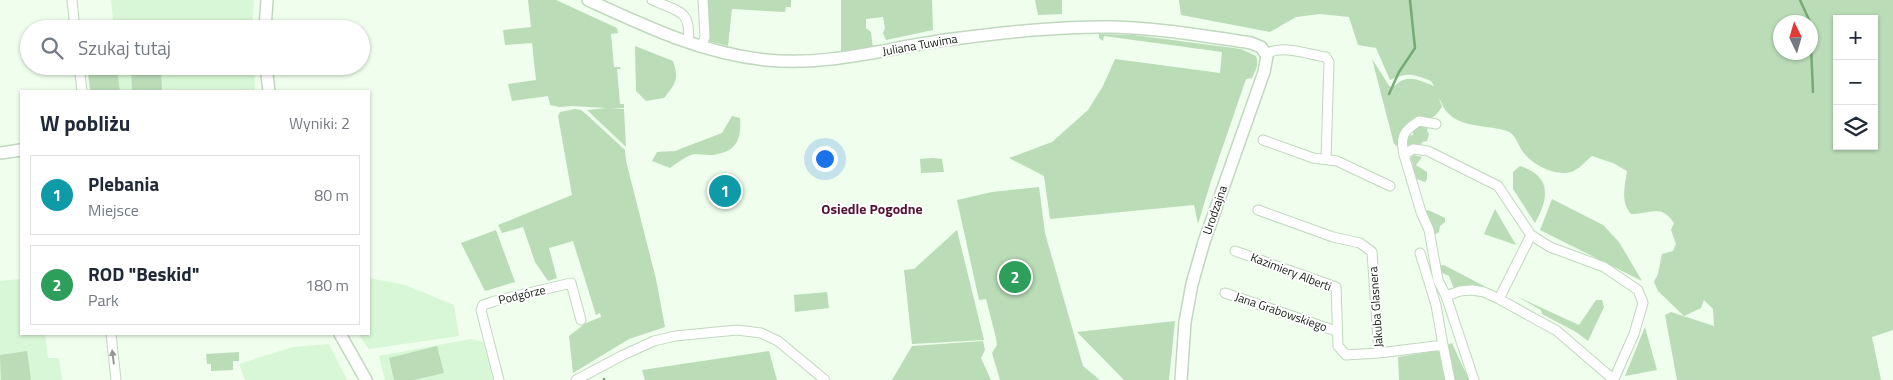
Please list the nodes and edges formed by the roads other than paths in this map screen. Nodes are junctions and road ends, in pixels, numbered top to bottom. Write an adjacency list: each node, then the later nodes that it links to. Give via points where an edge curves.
1 (72, 0): 7 (street)
2 (267, 0): 8 (street)
3 (590, 0): 6 (street, Juliana Tuwima)
4 (652, 0): 9 (street, via 683,14 688,20)
5 (703, 0): 10 (street, via 705,37)
6 (607, 4): 9 (street, Juliana Tuwima)
7 (74, 20)
8 (266, 20)
9 (688, 43): 10 (street, Juliana Tuwima)
10 (700, 48): 11 (street, Juliana Tuwima, via 768,60 830,60 945,39 1097,27 1145,29 1251,43)
11 (1264, 50): 21 (street, via 1285,49 1326,57 1329,62); 42 (street, Urodzajna, via 1264,72 1192,284 1185,322)
12 (80, 75): 14 (street)
13 (267, 75): 15 (street)
14 (82, 90)
15 (269, 90)
16 (1436, 124): 20 (street, via 1418,121 1407,128 1401,141)
17 (1263, 140): 21 (street, via 1313,158)
18 (20, 150): 19 (street)
19 (0, 153)
20 (1404, 155): 24 (street, via 1413,149 1428,151 1498,186); 28 (street, via 1429,230 1438,280)
21 (1326, 159): 22 (street)
22 (1390, 186)
23 (1258, 210): 35 (street, Jakuba Glasnera, via 1360,243 1372,252)
24 (1532, 235): 29 (street); 36 (street, via 1550,247 1604,268 1638,290 1643,303 1634,334)
25 (1235, 251): 31 (street, Kazimiery Alberti, via 1336,287)
26 (1420, 253): 34 (street, via 1436,305)
27 (1225, 293): 31 (street, Jana Grabowskiego)
28 (1446, 296): 29 (street, via 1472,290); 44 (street)
29 (1499, 299): 36 (street, via 1557,330)
30 (581, 320): 39 (street, Podgórze, via 570,283 483,305 481,310)
31 (1336, 331): 35 (street, Kazimiery Alberti, via 1338,346 1346,355)
32 (111, 335): 37 (street, one-way to 32)
33 (341, 335): 38 (street)
34 (1443, 345): 35 (street, Jakuba Glasnera); 43 (street)
35 (1379, 353)
36 (1614, 379)
37 (116, 380)
38 (366, 380)
39 (499, 380)
40 (576, 380): 41 (street, via 654,341 737,330 761,333 778,341)
41 (825, 380)
42 (1181, 380)
43 (1450, 380)
44 (1474, 380)

